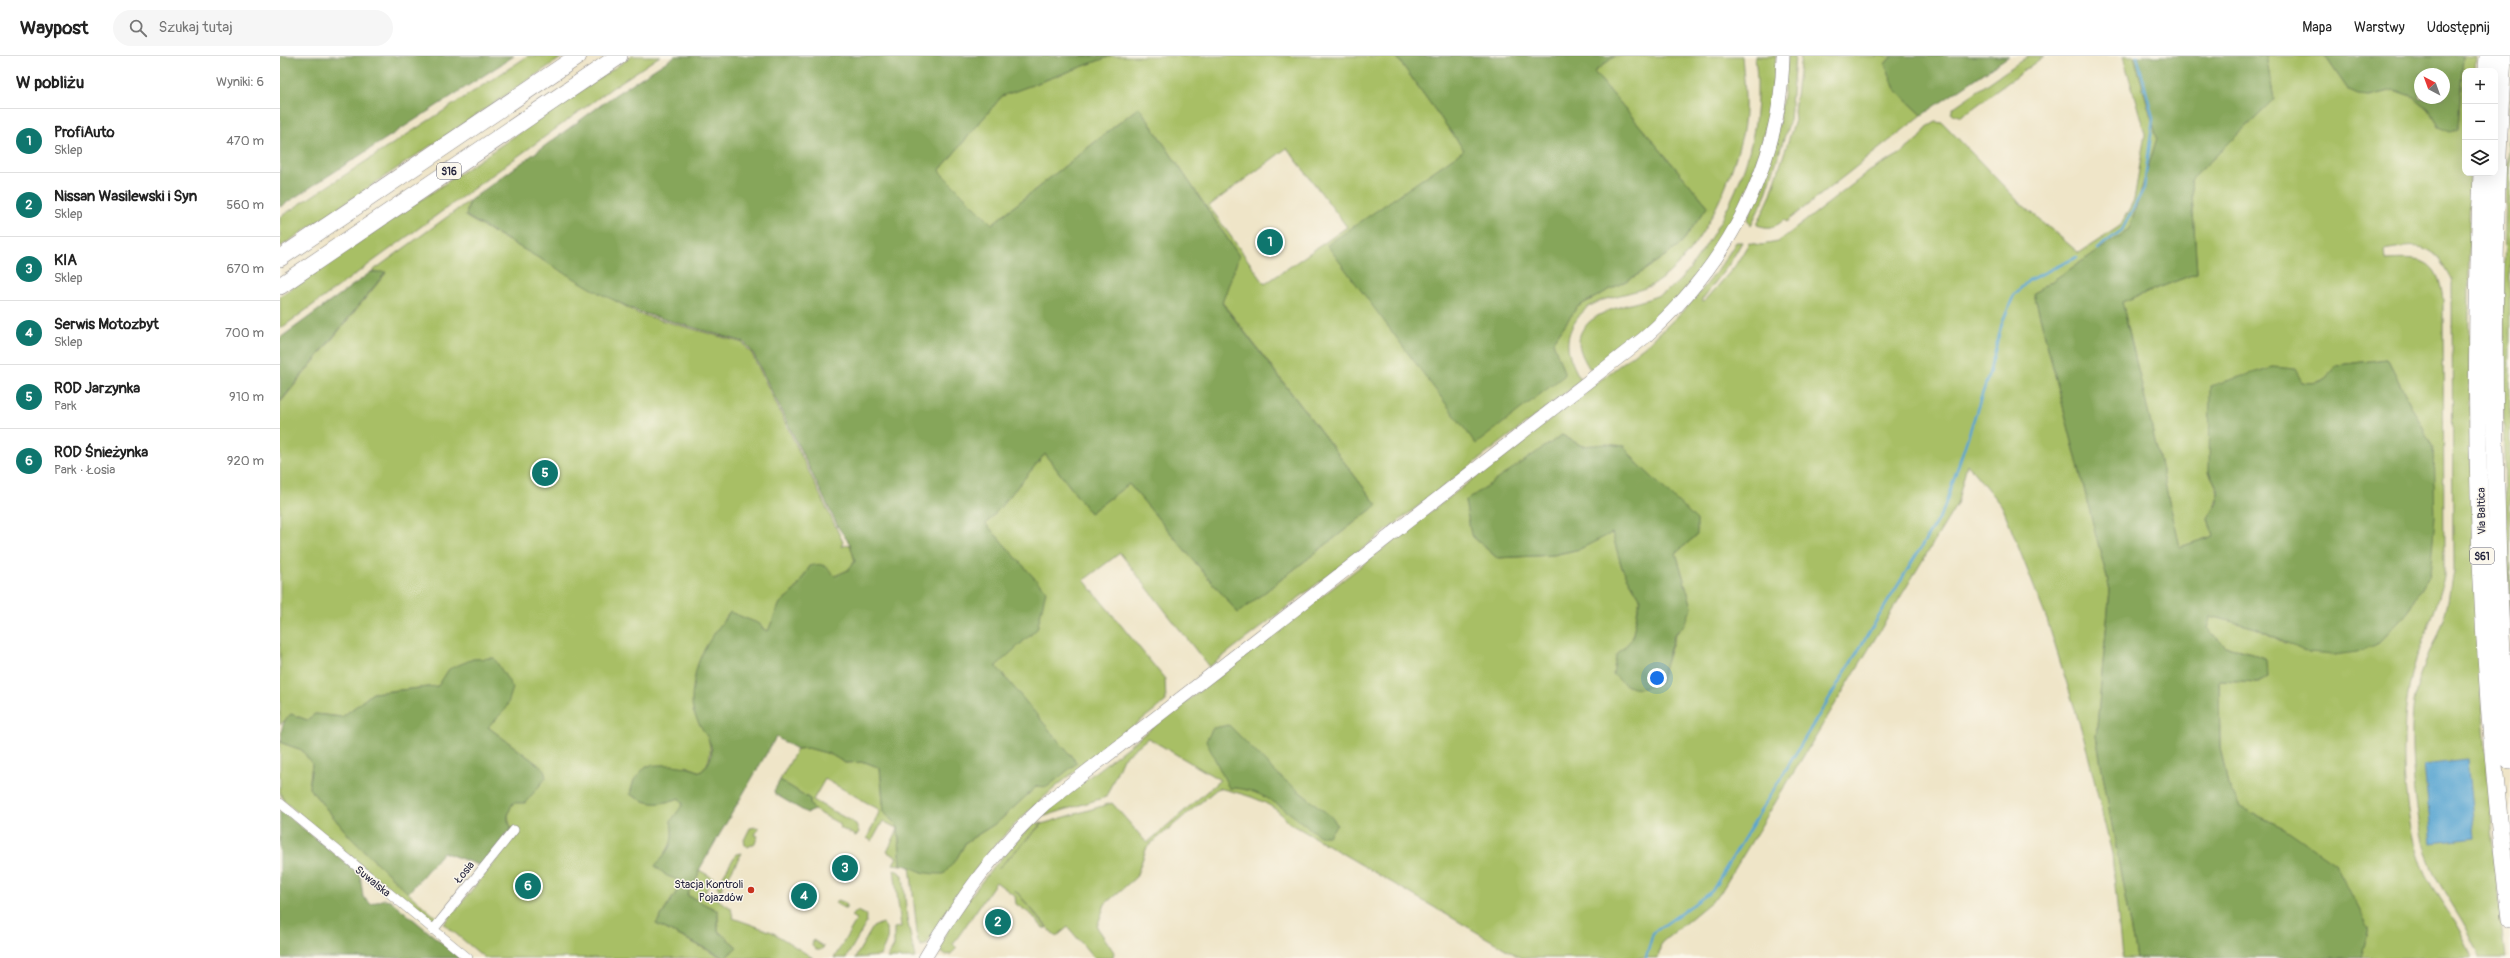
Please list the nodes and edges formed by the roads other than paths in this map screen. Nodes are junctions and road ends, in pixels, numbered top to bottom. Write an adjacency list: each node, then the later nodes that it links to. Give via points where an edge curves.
1 (578, 56): 8 (highway, S16)
2 (619, 56): 9 (highway, S16)
3 (1783, 56): 15 (main road, via 1778,110 1770,145 1756,185 1738,225 1722,251 1681,304 1644,338 1046,803 1009,838 982,871)
4 (2488, 56): 6 (highway)
5 (2503, 56): 10 (highway, Via Baltica / S61, via 2497,189 2494,373 2496,535)
6 (2487, 68)
7 (2482, 176): 13 (highway, Via Baltica / S61, via 2478,374 2482,538 2493,739)
8 (280, 258)
9 (280, 286)
10 (2510, 761)
11 (280, 803): 14 (street, Suwalska)
12 (514, 830): 14 (street, Łosia)
13 (2510, 919)
14 (433, 930): 16 (street, Suwalska)
15 (927, 955)
16 (468, 958)

